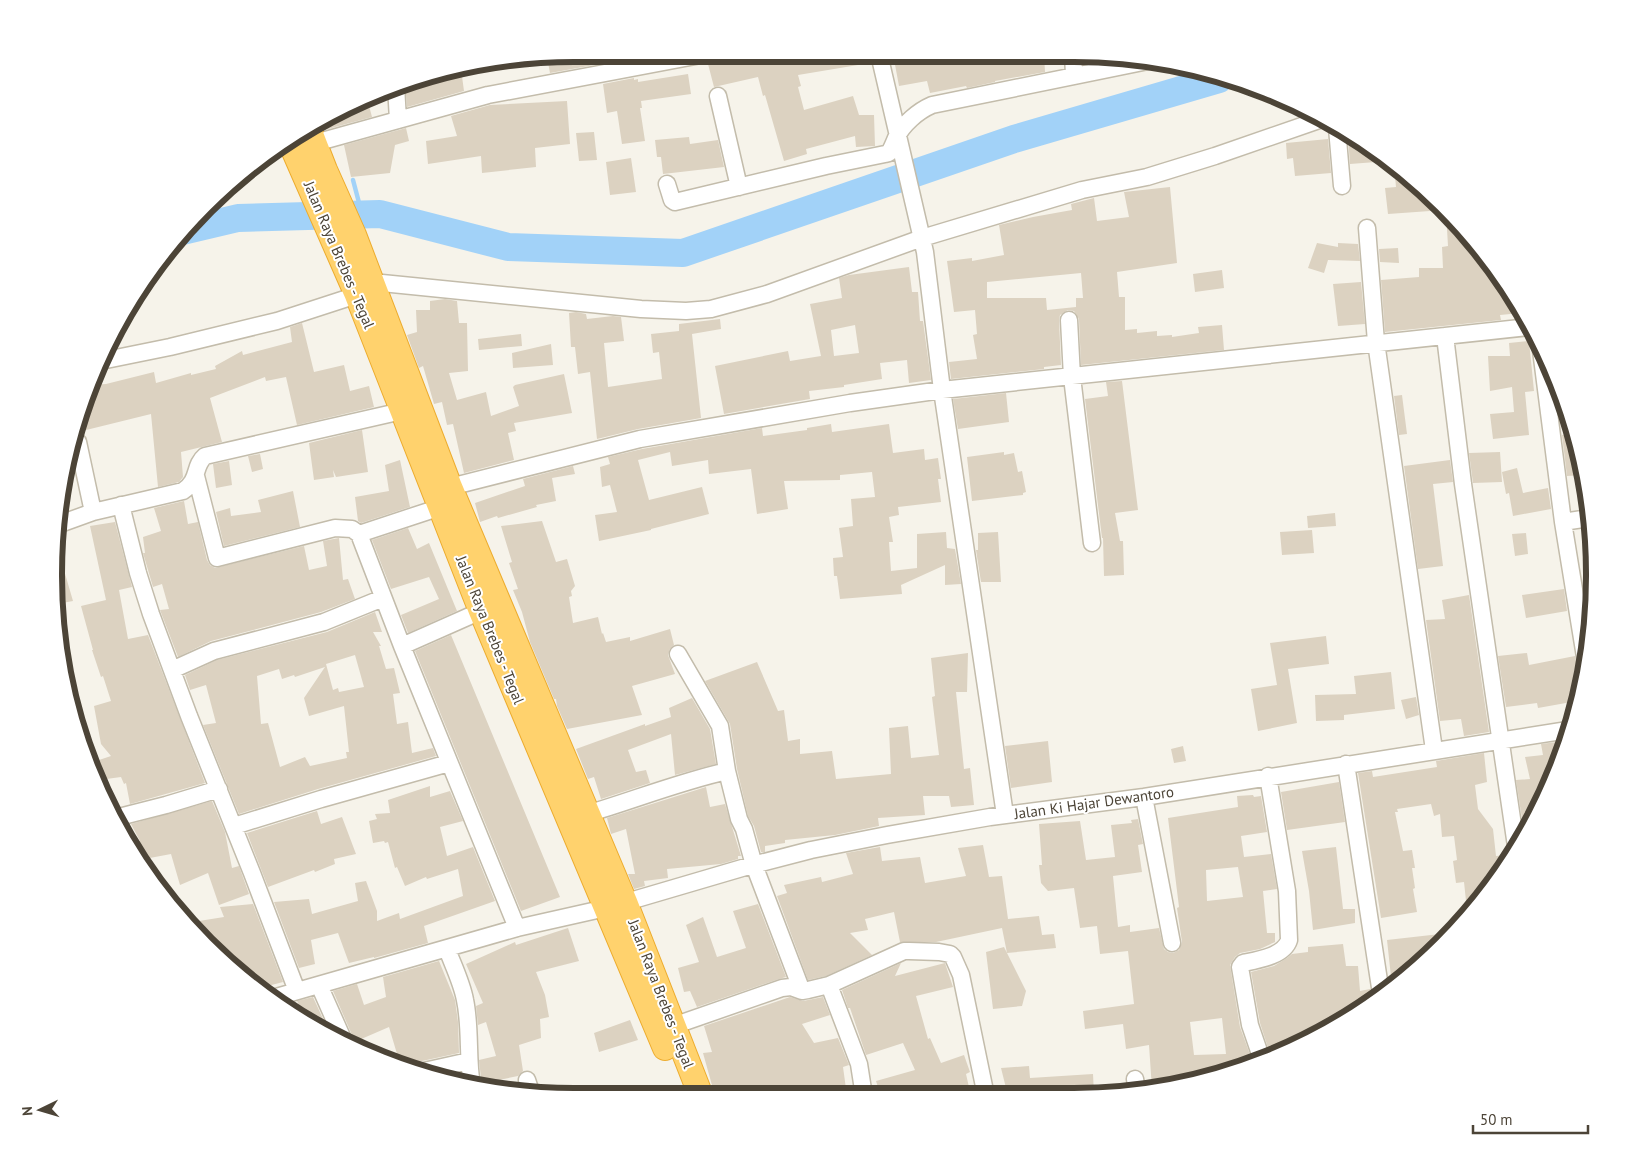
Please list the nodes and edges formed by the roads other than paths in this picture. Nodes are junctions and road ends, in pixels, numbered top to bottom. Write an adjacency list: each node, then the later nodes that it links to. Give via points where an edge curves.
1 (631, 62): 8 (street, via 488,95)
2 (881, 62): 11 (street)
3 (1073, 62): 5 (street)
4 (1124, 66): 5 (street)
5 (1074, 75): 11 (street, via 932,105 917,114)
6 (397, 95): 8 (street)
7 (718, 96): 15 (street)
8 (398, 120): 10 (street)
9 (1313, 122): 18 (street, via 1146,177 1082,190)
10 (312, 136): 19 (highway, Jalan Raya Brebes - Tegal)
11 (897, 136): 15 (street, via 889,153); 18 (street)
12 (1338, 136): 16 (street)
13 (292, 148): 19 (highway, Jalan Raya Brebes - Tegal)
14 (667, 184): 15 (street, via 673,202)
15 (739, 186)
16 (1342, 186)
17 (1367, 228): 24 (street)
18 (921, 232): 20 (street, via 767,294 700,311); 28 (street)
19 (345, 241): 20 (highway, Jalan Raya Brebes - Tegal)
20 (364, 288): 25 (street, via 277,321); 29 (highway, Jalan Raya Brebes - Tegal); 32 (highway, Jalan Raya Brebes - Tegal)
21 (1069, 320): 27 (street)
22 (1522, 328): 23 (street)
23 (1445, 336): 24 (street); 47 (street)
24 (1376, 342): 27 (street); 48 (street)
25 (111, 358)
26 (1544, 375): 37 (street)
27 (1072, 377): 28 (street); 39 (street)
28 (942, 390): 32 (street, via 640,439); 56 (street)
29 (402, 411): 31 (street, via 219,451 202,458); 32 (highway, Jalan Raya Brebes - Tegal)
30 (79, 446): 34 (street)
31 (196, 476): 33 (street, via 183,491); 38 (street, via 217,558 336,528 352,529)
32 (446, 497): 38 (street); 41 (highway, Jalan Raya Brebes - Tegal); 55 (highway, Jalan Raya Brebes - Tegal)
33 (121, 505): 34 (street); 45 (street, via 138,573)
34 (93, 512): 36 (street)
35 (1582, 519): 37 (street)
36 (66, 522)
37 (1563, 522): 42 (street)
38 (359, 534): 40 (street)
39 (1092, 543)
40 (383, 598): 43 (street); 45 (street, via 324,622 214,651)
41 (481, 611): 43 (street); 61 (highway, Jalan Raya Brebes - Tegal)
42 (1582, 636)
43 (402, 646): 49 (street)
44 (678, 654): 51 (street, via 720,726)
45 (172, 670): 53 (street)
46 (1561, 731): 47 (street, Jalan Ki Hajar Dewantoro)
47 (1499, 740): 48 (street, Jalan Ki Hajar Dewantoro); 59 (street)
48 (1434, 750): 50 (street, Jalan Ki Hajar Dewantoro)
49 (449, 763): 58 (street); 62 (street)
50 (1346, 764): 52 (street, Jalan Ki Hajar Dewantoro); 67 (street)
51 (727, 771): 55 (street, via 699,777); 60 (street)
52 (1268, 776): 54 (street, Jalan Ki Hajar Dewantoro); 73 (street, via 1287,891 1289,940 1282,952 1243,963 1240,967 1250,1025)
53 (218, 789): 57 (street); 58 (street)
54 (1144, 797): 56 (street, Jalan Ki Hajar Dewantoro); 63 (street)
55 (588, 814): 61 (highway, Jalan Raya Brebes - Tegal)
56 (1005, 815): 60 (street, Jalan Ki Hajar Dewantoro, via 888,834)
57 (123, 816)
58 (234, 826): 68 (street)
59 (1514, 835)
60 (754, 865): 61 (street, Jalan Ki Hajar Dewantoro); 69 (street)
61 (615, 905): 62 (street, Jalan Ki Hajar Dewantoro); 71 (highway, Jalan Raya Brebes - Tegal); 77 (highway, Jalan Raya Brebes - Tegal)
62 (517, 928): 64 (street, Jalan Ki Hajar Dewantoro)
63 (1172, 943)
64 (447, 949): 66 (street, Jalan Ki Hajar Dewantoro); 74 (street, via 465,1000)
65 (829, 984): 69 (street); 79 (street, via 859,1064); 80 (street, via 904,951 950,954 961,975)
66 (319, 985): 68 (street, Jalan Ki Hajar Dewantoro); 72 (street)
67 (1380, 986)
68 (297, 991): 70 (street, Jalan Ki Hajar Dewantoro)
69 (802, 991): 71 (street, via 782,988)
70 (282, 995)
71 (673, 1026): 78 (highway, Jalan Raya Brebes - Tegal)
72 (339, 1030)
73 (1259, 1052)
74 (469, 1061): 75 (street); 76 (street)
75 (436, 1068)
76 (471, 1077)
77 (682, 1088)
78 (698, 1088)
79 (863, 1088)
80 (984, 1088)

